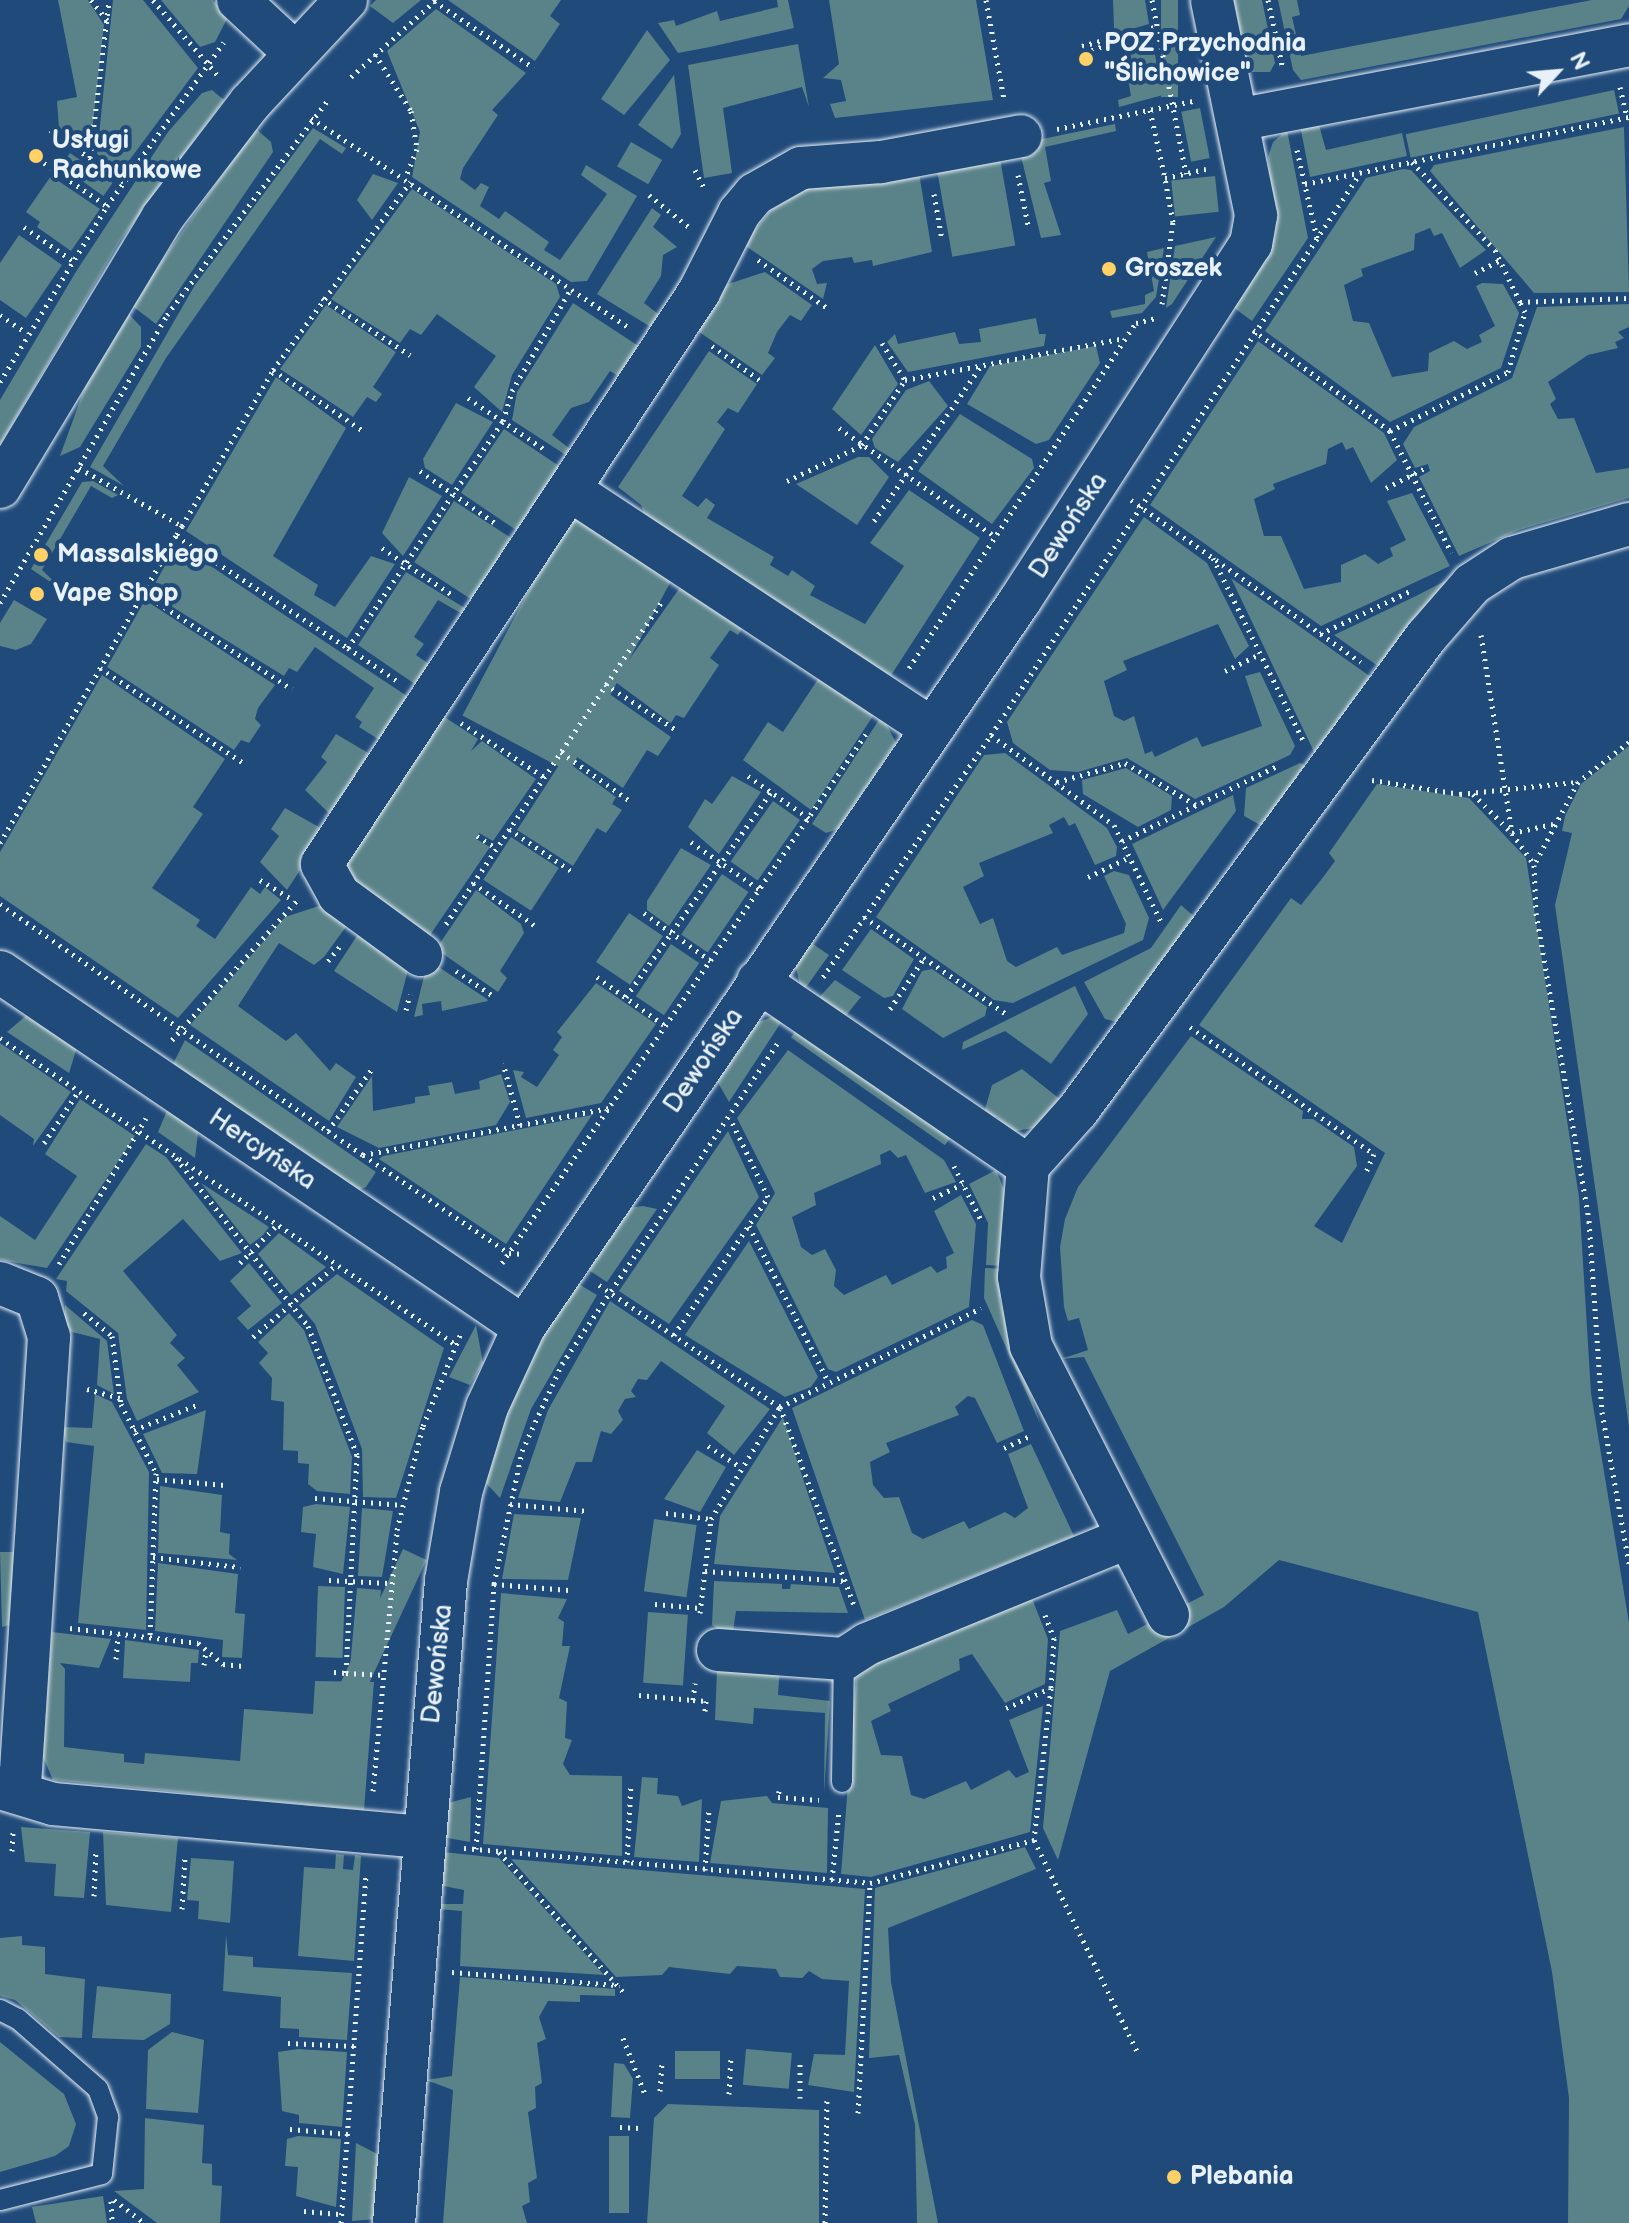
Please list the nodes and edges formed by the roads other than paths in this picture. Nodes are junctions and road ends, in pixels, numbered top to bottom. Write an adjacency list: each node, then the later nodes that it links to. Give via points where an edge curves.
1 (346, 0): 5 (street)
2 (1212, 0): 6 (street, Dewońska)
3 (233, 18): 5 (street)
4 (1629, 45): 6 (street)
5 (294, 52): 9 (street, via 162,218)
6 (1221, 109): 11 (street, Dewońska, via 1256,231 1217,301)
7 (1016, 137): 8 (street, via 881,162 801,168 755,194 724,236 679,322)
8 (576, 482): 11 (street, via 686,566); 12 (street, via 532,548 445,712 322,864 339,895)
9 (0, 487)
10 (1629, 524): 15 (street, via 1512,558 1484,574 1318,762 1157,1003)
11 (932, 729): 14 (street, Dewońska)
12 (435, 948)
13 (0, 972): 17 (street, Hercyńska)
14 (758, 981): 15 (street); 17 (street, Dewońska)
15 (1028, 1166): 18 (street, via 1019,1277 1031,1346)
16 (0, 1283): 23 (street, via 37,1298 47,1318 33,1623)
17 (524, 1327): 24 (street, Dewońska, via 487,1407 451,1538)
18 (1127, 1538): 19 (street); 21 (street)
19 (1168, 1615)
20 (704, 1649): 21 (street)
21 (856, 1652): 22 (lane)
22 (842, 1782)
23 (10, 1789): 24 (street, via 53,1804)
24 (423, 1841): 27 (street, Dewońska)
25 (0, 2010): 26 (lane, via 18,2019 92,2083 108,2117 102,2174)
26 (0, 2200)
27 (394, 2223)

